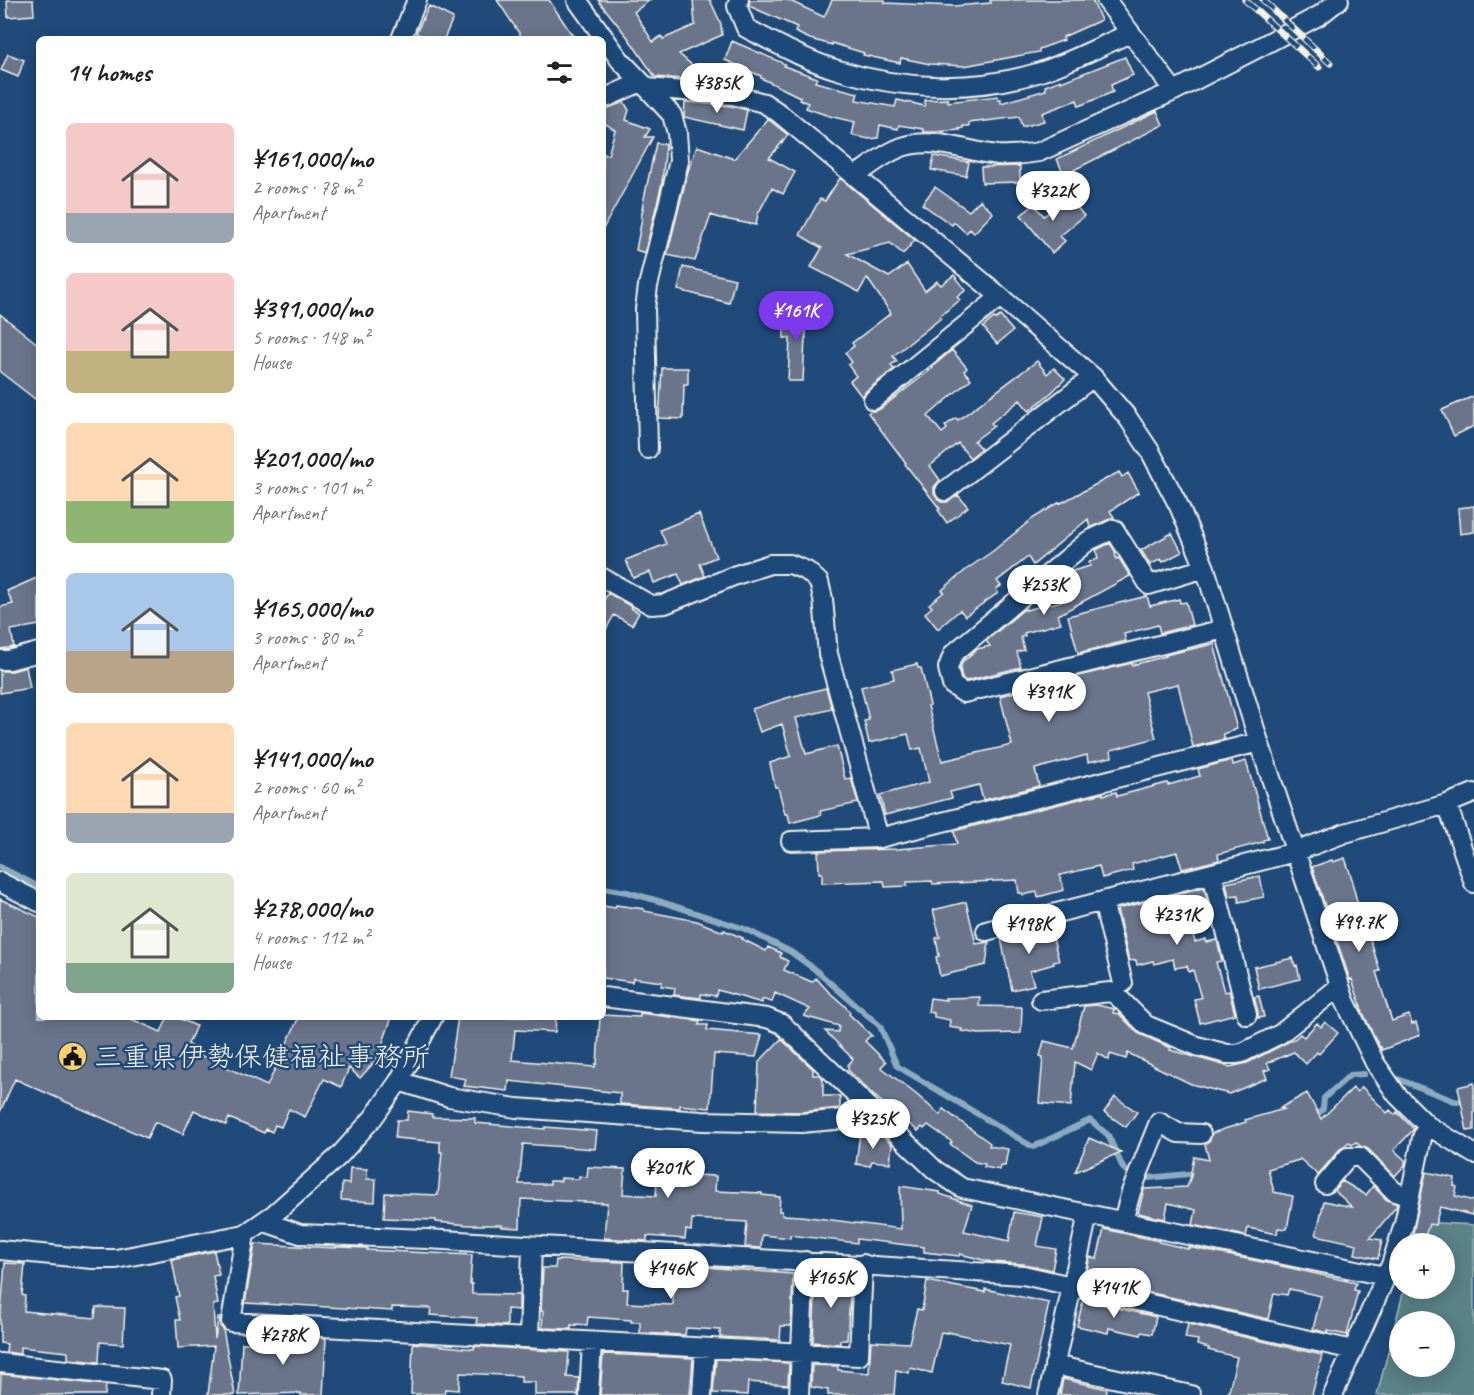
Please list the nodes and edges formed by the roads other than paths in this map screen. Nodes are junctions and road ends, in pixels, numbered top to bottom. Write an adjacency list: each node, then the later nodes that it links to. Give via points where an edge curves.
1 (417, 0): 7 (street)
2 (577, 0): 8 (street)
3 (739, 0): 6 (street, via 737,6 746,28 790,51 836,70 915,85 945,87 1035,74)
4 (1106, 0): 6 (street)
5 (1339, 0): 11 (street, via 1320,15)
6 (1130, 33): 11 (street)
7 (402, 36)
8 (603, 36)
9 (606, 40): 10 (street)
10 (644, 85): 12 (street); 13 (street, via 733,95 764,103); 17 (street, via 672,115 679,161 645,309)
11 (1174, 91): 13 (street, via 1039,152 999,155 921,143 886,155)
12 (606, 98)
13 (855, 176): 14 (street)
14 (1000, 297): 15 (street); 16 (street)
15 (1093, 378): 18 (street); 19 (street, via 1150,451)
16 (873, 400)
17 (648, 449)
18 (945, 491)
19 (1205, 568): 21 (street); 21 (street, via 1149,585 1114,529 1088,541 953,654 948,668 952,685 964,693)
20 (606, 580): 27 (street, via 651,605 665,604 770,564 790,564 807,571 819,582 828,654)
21 (1224, 629): 24 (street)
22 (36, 653): 23 (street)
23 (0, 660)
24 (1259, 742): 27 (street); 29 (street)
25 (1474, 793): 26 (street)
26 (1447, 804): 29 (street, via 1345,833); 32 (street)
27 (879, 838): 28 (street)
28 (791, 841)
29 (1295, 852): 30 (street); 37 (street)
30 (1212, 874): 34 (street); 40 (street)
31 (0, 882): 33 (street)
32 (1474, 883)
33 (36, 900)
34 (1103, 901): 35 (street); 36 (street)
35 (986, 931)
36 (1123, 983)
37 (1340, 986): 39 (street, via 1280,1034 1235,1054 1197,1046 1146,1025 1110,992); 44 (street, via 1375,1063 1397,1095)
38 (606, 997): 43 (street, via 767,1018 782,1024)
39 (1041, 1000)
40 (1247, 1015)
41 (432, 1020): 42 (street)
42 (399, 1081): 43 (street, via 449,1097 516,1108 679,1120 801,1123); 51 (street, via 339,1156)
43 (879, 1116): 49 (street, via 935,1170 962,1188)
44 (1427, 1125): 46 (street); 48 (street)
45 (1202, 1134): 50 (street, via 1178,1133 1159,1122)
46 (1474, 1154)
47 (1325, 1184): 48 (street, via 1348,1157 1360,1157 1395,1192)
48 (1409, 1196): 57 (street, via 1404,1224)
49 (1088, 1214): 50 (street); 58 (street)
50 (1123, 1221): 57 (street)
51 (265, 1222): 52 (street); 53 (street, via 300,1234)
52 (245, 1234): 54 (street, via 116,1259); 59 (street, via 231,1322)
53 (532, 1246): 55 (street); 59 (street)
54 (0, 1250)
55 (805, 1261): 56 (street); 63 (street)
56 (863, 1264): 58 (street, via 1023,1275); 63 (street, via 859,1356)
57 (1385, 1276): 62 (street)
58 (1072, 1287): 62 (street); 65 (street)
59 (529, 1338): 60 (street)
60 (592, 1342): 61 (street); 67 (street)
61 (705, 1348): 63 (street); 68 (street)
62 (1353, 1350): 72 (street)
63 (801, 1352): 69 (street)
64 (0, 1363): 66 (street, via 162,1380)
65 (1054, 1365): 70 (street); 71 (street)
66 (161, 1395)
67 (589, 1395)
68 (702, 1395)
69 (799, 1395)
70 (1048, 1395)
71 (1191, 1395)
72 (1333, 1395)

